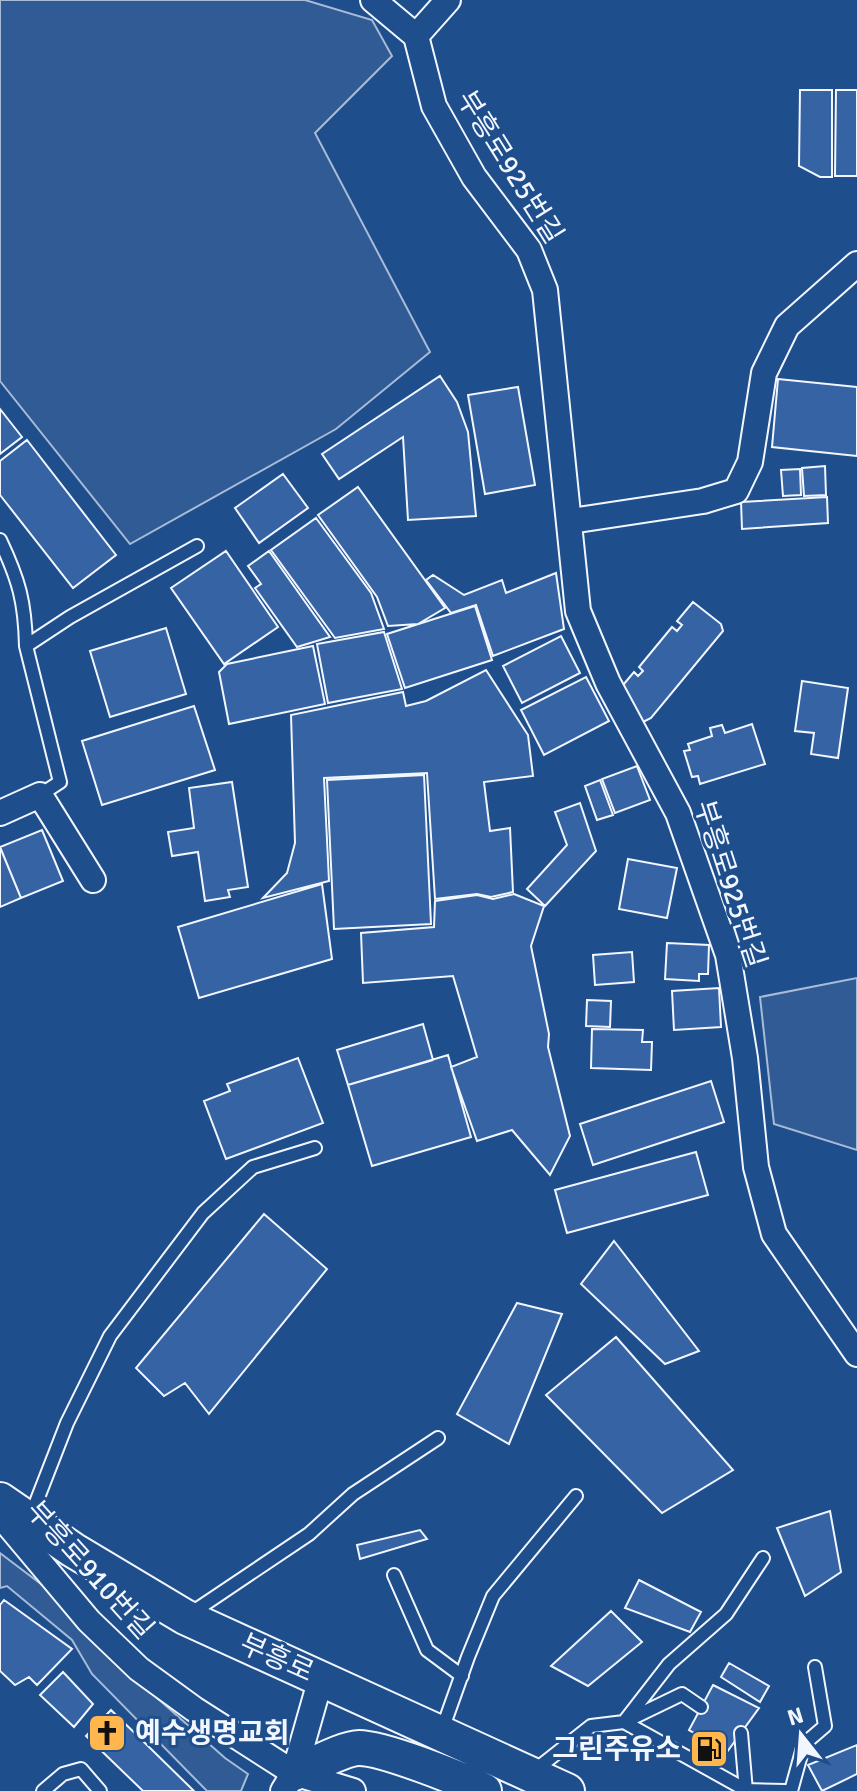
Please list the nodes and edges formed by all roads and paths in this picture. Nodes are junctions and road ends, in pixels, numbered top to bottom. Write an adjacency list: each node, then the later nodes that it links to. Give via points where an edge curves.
1 (373, 0): 3 (street)
2 (448, 0): 3 (street)
3 (416, 36): 5 (street, 부흥로925번길, via 434,106 474,177 529,250 545,290)
4 (857, 264): 5 (street, via 787,326 764,373 750,462 736,491)
5 (571, 521): 13 (street, 부흥로925번길, via 578,611 608,683 678,813 728,955 756,1167 774,1234)
6 (0, 540): 8 (lane, via 17,576)
7 (197, 546): 8 (lane)
8 (26, 646): 9 (lane, via 60,782)
9 (40, 795): 10 (street); 11 (street)
10 (0, 813)
11 (93, 880)
12 (315, 1148): 17 (lane, via 253,1167 203,1213 110,1336)
13 (857, 1354)
14 (438, 1438): 20 (lane)
15 (576, 1496): 22 (lane, via 493,1596)
16 (0, 1500): 17 (main road, 부흥로)
17 (14, 1518): 20 (main road, 부흥로); 29 (street, 부흥로910번길, via 89,1621 139,1669)
18 (763, 1558): 25 (lane, via 726,1614 669,1664)
19 (394, 1575): 22 (lane, via 427,1650)
20 (185, 1617): 23 (main road, 부흥로)
21 (815, 1667): 36 (lane, via 825,1726 804,1744)
22 (462, 1676): 27 (lane)
23 (321, 1678): 27 (main road, 부흥로); 29 (street)
24 (701, 1707): 25 (lane, via 682,1694)
25 (624, 1722): 28 (lane, via 591,1726); 30 (lane)
26 (741, 1733): 30 (lane)
27 (441, 1735): 28 (main road, 부흥로)
28 (530, 1774): 35 (main road, 부흥로)
29 (288, 1782): 33 (street, 부흥로910번길); 34 (main road, via 358,1748)
30 (746, 1790): 36 (lane)
31 (43, 1791): 32 (lane, via 63,1774 81,1769)
32 (100, 1791)
33 (353, 1791)
34 (484, 1791)
35 (567, 1791)
36 (788, 1791)

